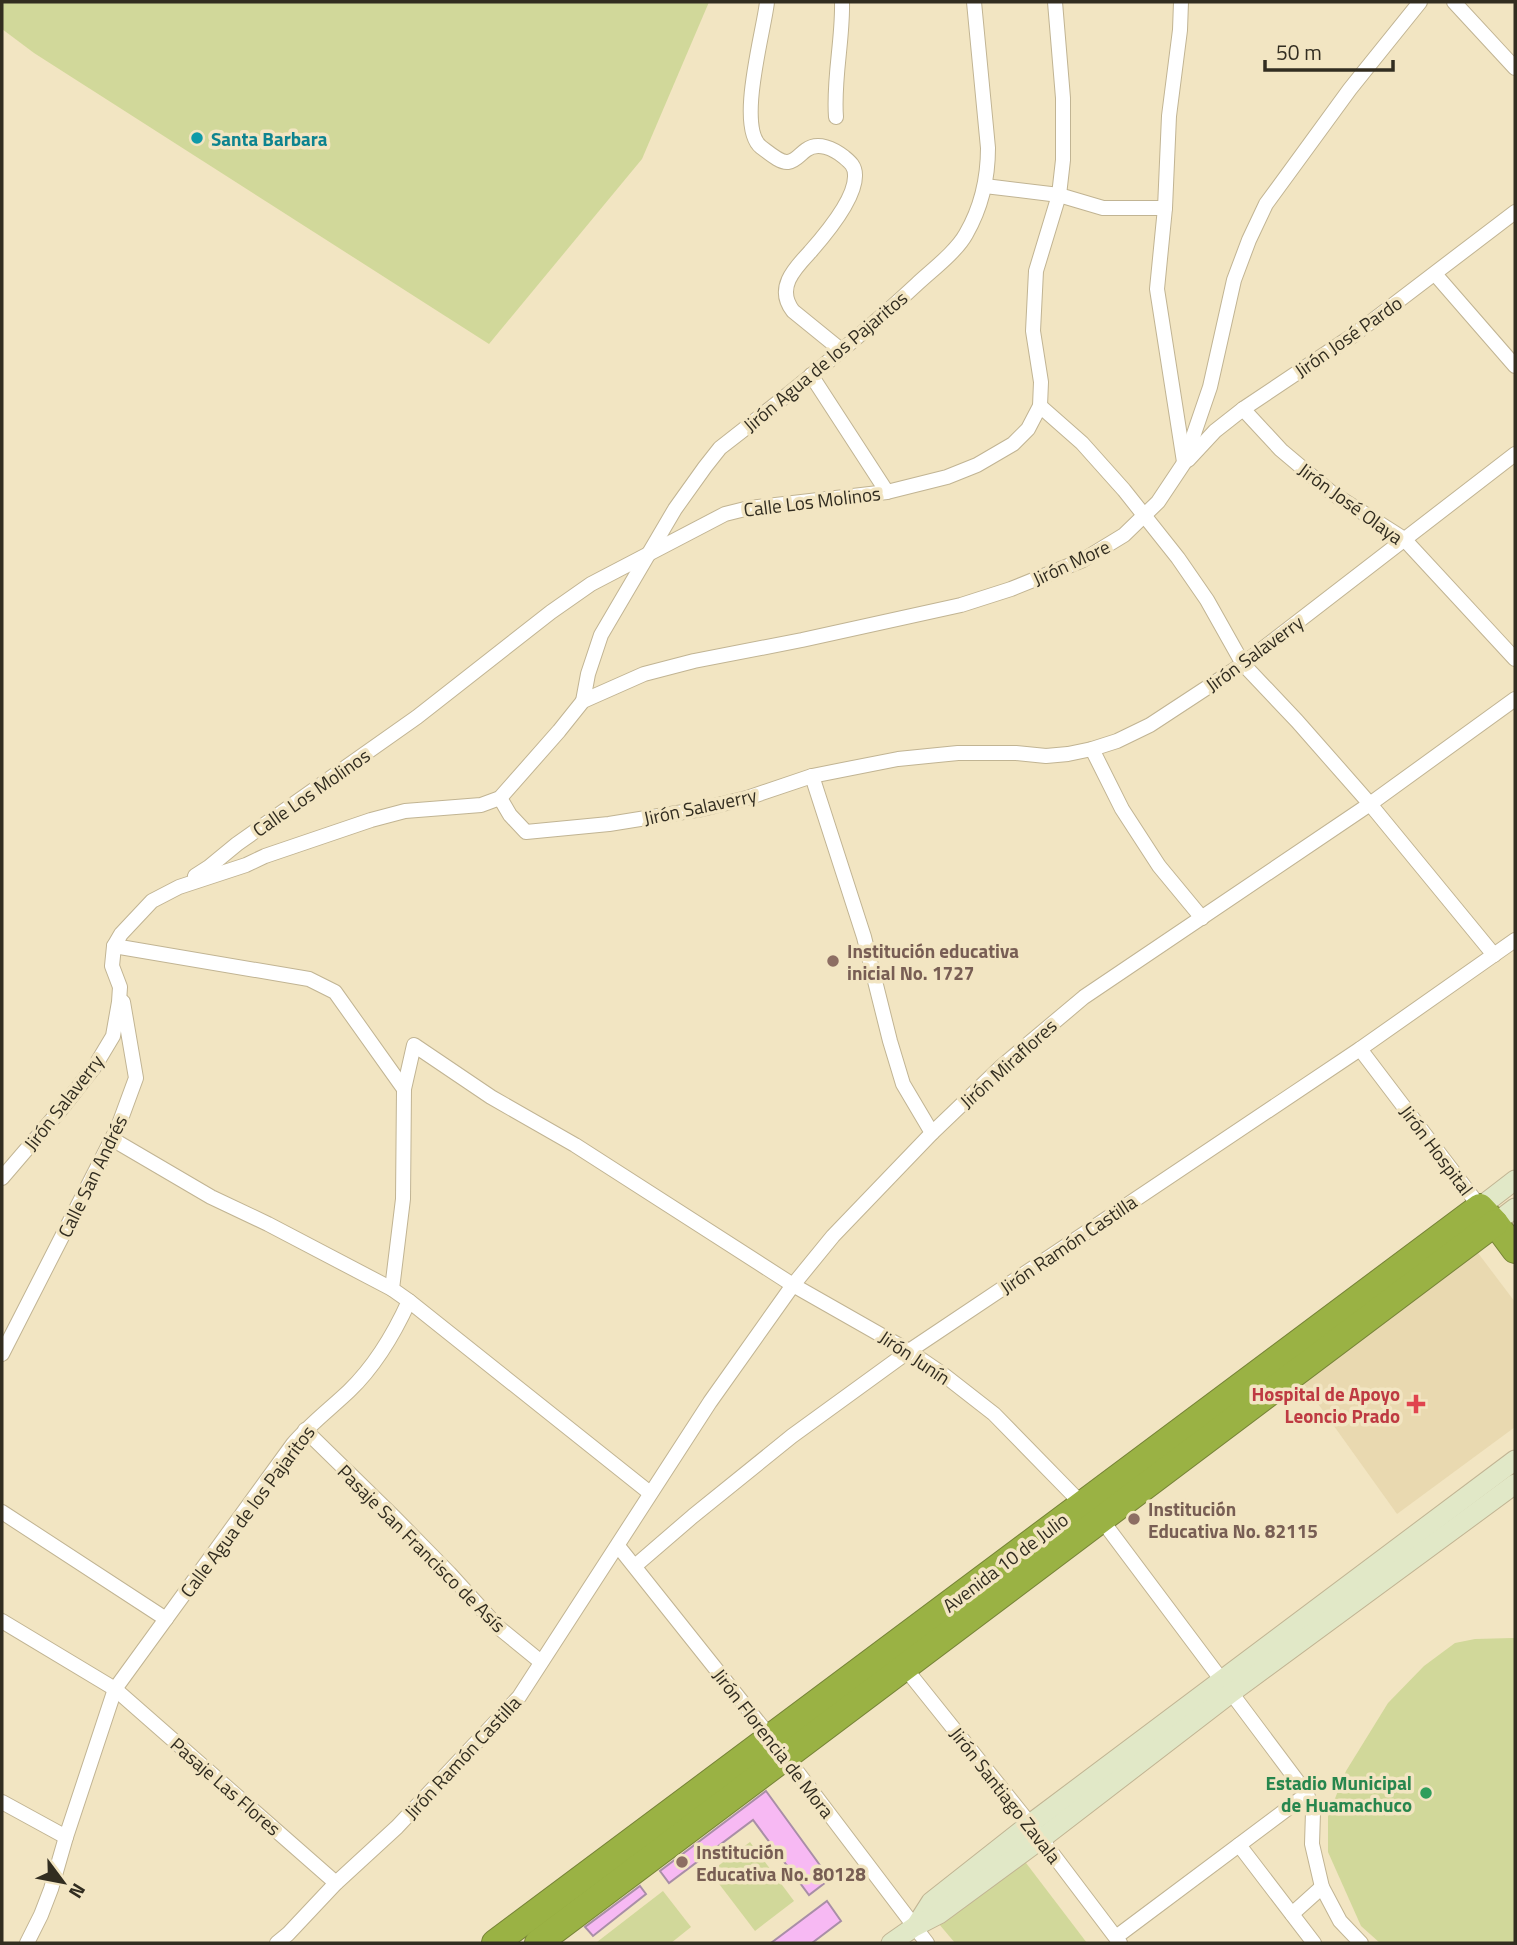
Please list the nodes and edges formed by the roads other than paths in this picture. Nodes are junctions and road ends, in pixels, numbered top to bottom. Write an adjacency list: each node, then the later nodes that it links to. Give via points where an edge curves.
1 (767, 2): 15 (street, via 751,102 757,144 784,162 816,146 829,147 852,164 855,174 853,188 836,218 792,271 786,296 793,311)
2 (842, 2): 9 (street)
3 (974, 2): 10 (street, Jirón Agua de los Pajaritos, via 988,148)
4 (1055, 2): 11 (street, via 1065,129)
5 (1181, 2): 12 (street)
6 (1454, 2): 8 (street)
7 (1413, 4): 21 (street, Jirón More, via 1266,204 1234,280 1210,387)
8 (1515, 68)
9 (836, 117)
10 (985, 186): 11 (street); 15 (street, Jirón Agua de los Pajaritos, via 964,237)
11 (1059, 195): 12 (street, via 1103,208); 18 (street, via 1036,271 1032,331 1041,382)
12 (1165, 208): 21 (street, via 1157,289)
13 (1515, 212): 14 (street, Jirón José Pardo)
14 (1435, 274): 16 (street); 19 (street, Jirón José Pardo)
15 (841, 350): 17 (street, Jirón Agua de los Pajaritos)
16 (1515, 366)
17 (811, 375): 22 (street); 25 (street, Jirón Agua de los Pajaritos, via 720,449 675,509)
18 (1040, 406): 22 (street, Calle Los Molinos, via 1028,429 977,465); 23 (street, via 1082,443)
19 (1243, 409): 21 (street, Jirón José Pardo); 24 (street, Jirón José Olaya, via 1281,450 1332,493)
20 (1515, 454): 24 (street, Jirón Salaverry)
21 (1184, 463): 23 (street, Jirón More)
22 (887, 492): 25 (street, Calle Los Molinos, via 725,514)
23 (1144, 517): 27 (street, via 1208,600); 29 (street, Jirón More, via 1102,550 1010,589 961,604 694,661 645,674)
24 (1404, 540): 26 (street, Jirón José Olaya); 27 (street, Jirón Salaverry)
25 (651, 553): 29 (street, Jirón Agua de los Pajaritos, via 601,635); 34 (street, Calle Los Molinos, via 591,584 551,612 417,716)
26 (1515, 659)
27 (1243, 664): 30 (street, Jirón Salaverry, via 1150,725); 33 (street)
28 (1515, 699): 33 (street, Jirón Miraflores)
29 (583, 701): 32 (street, Jirón More)
30 (1092, 749): 31 (street, Jirón Salaverry, via 1046,756 958,753); 35 (street, via 1122,809 1159,866)
31 (812, 776): 32 (street, Jirón Salaverry, via 702,809 526,832); 42 (street, via 864,937 903,1084)
32 (499, 798): 34 (street, via 481,805 382,817)
33 (1370, 804): 35 (street, Jirón Miraflores); 38 (street)
34 (179, 887): 37 (street, via 152,901)
35 (1202, 918): 42 (street, Jirón Miraflores, via 1084,997)
36 (1515, 940): 38 (street, Jirón Ramón Castilla)
37 (114, 946): 39 (street, Jirón Salaverry, via 112,966); 41 (street, via 309,979 335,992)
38 (1494, 955): 40 (street, Jirón Ramón Castilla)
39 (120, 987): 43 (street, Calle San Andrés, via 136,1078); 44 (street, Jirón Salaverry, via 113,1036 62,1108)
40 (1360, 1049): 46 (street, Jirón Hospital); 51 (street, Jirón Ramón Castilla)
41 (404, 1089): 48 (street, Jirón Junín, via 414,1045); 49 (street, via 403,1199)
42 (932, 1133): 48 (street, Jirón Miraflores, via 833,1236)
43 (112, 1139): 49 (street, via 211,1197); 52 (street, Calle San Andrés)
44 (2, 1174)
45 (1515, 1180): 46 (main road, Avenida 10 de Julio)
46 (1497, 1212): 47 (highway, Jirón Hospital); 58 (highway, Avenida 10 de Julio)
47 (1515, 1250)
48 (793, 1285): 51 (street, Jirón Junín); 56 (street, Jirón Miraflores)
49 (392, 1289): 50 (street)
50 (409, 1301): 53 (street, Calle Agua de los Pajaritos, via 377,1358 351,1389); 56 (street)
51 (909, 1351): 58 (street, Jirón Junín, via 994,1414); 60 (street, Jirón Ramón Castilla, via 792,1436)
52 (2, 1354)
53 (305, 1430): 61 (street, Calle Agua de los Pajaritos); 64 (street, Pasaje San Francisco de Asís, via 498,1627)
54 (1515, 1460): 65 (main road)
55 (1515, 1484): 65 (main road)
56 (650, 1493): 59 (street, Jirón Miraflores)
57 (2, 1512): 61 (street)
58 (1092, 1512): 63 (highway, Avenida 10 de Julio); 65 (street, Jirón Junín)
59 (618, 1546): 60 (street, Jirón Florencia de Mora); 64 (street, Jirón Ramón Castilla)
60 (635, 1566): 67 (street, Jirón Florencia de Mora)
61 (166, 1619): 66 (street, Calle Agua de los Pajaritos)
62 (2, 1620): 66 (street, Pasaje Las Flores)
63 (897, 1657): 67 (highway, Avenida 10 de Julio); 70 (street, Jirón Santiago Zavala)
64 (541, 1662): 73 (street, Jirón Ramón Castilla, via 520,1697 397,1827)
65 (1226, 1687): 68 (street, Jirón Junín); 70 (main road)
66 (115, 1689): 71 (street, Calle Agua de los Pajaritos); 73 (street, Pasaje Las Flores)
67 (778, 1747): 76 (street, Jirón Florencia de Mora); 77 (highway, Avenida 10 de Julio)
68 (1307, 1794): 72 (street); 74 (street)
69 (2, 1802): 71 (street)
70 (1036, 1831): 76 (main road, via 931,1902); 78 (street, Jirón Santiago Zavala)
71 (66, 1838): 79 (street, Calle Agua de los Pajaritos, via 41,1916)
72 (1239, 1845): 75 (street); 78 (street)
73 (336, 1883): 80 (street, Jirón Ramón Castilla)
74 (1322, 1887): 75 (street); 85 (street, via 1340,1921)
75 (1292, 1914): 84 (street)
76 (914, 1927): 82 (main road); 83 (street, Jirón Florencia de Mora)
77 (545, 1933): 81 (highway, Avenida 10 de Julio)
78 (1118, 1940)
79 (27, 1943)
80 (277, 1943)
81 (495, 1943)
82 (891, 1943)
83 (927, 1943)
84 (1314, 1943)
85 (1361, 1943)

